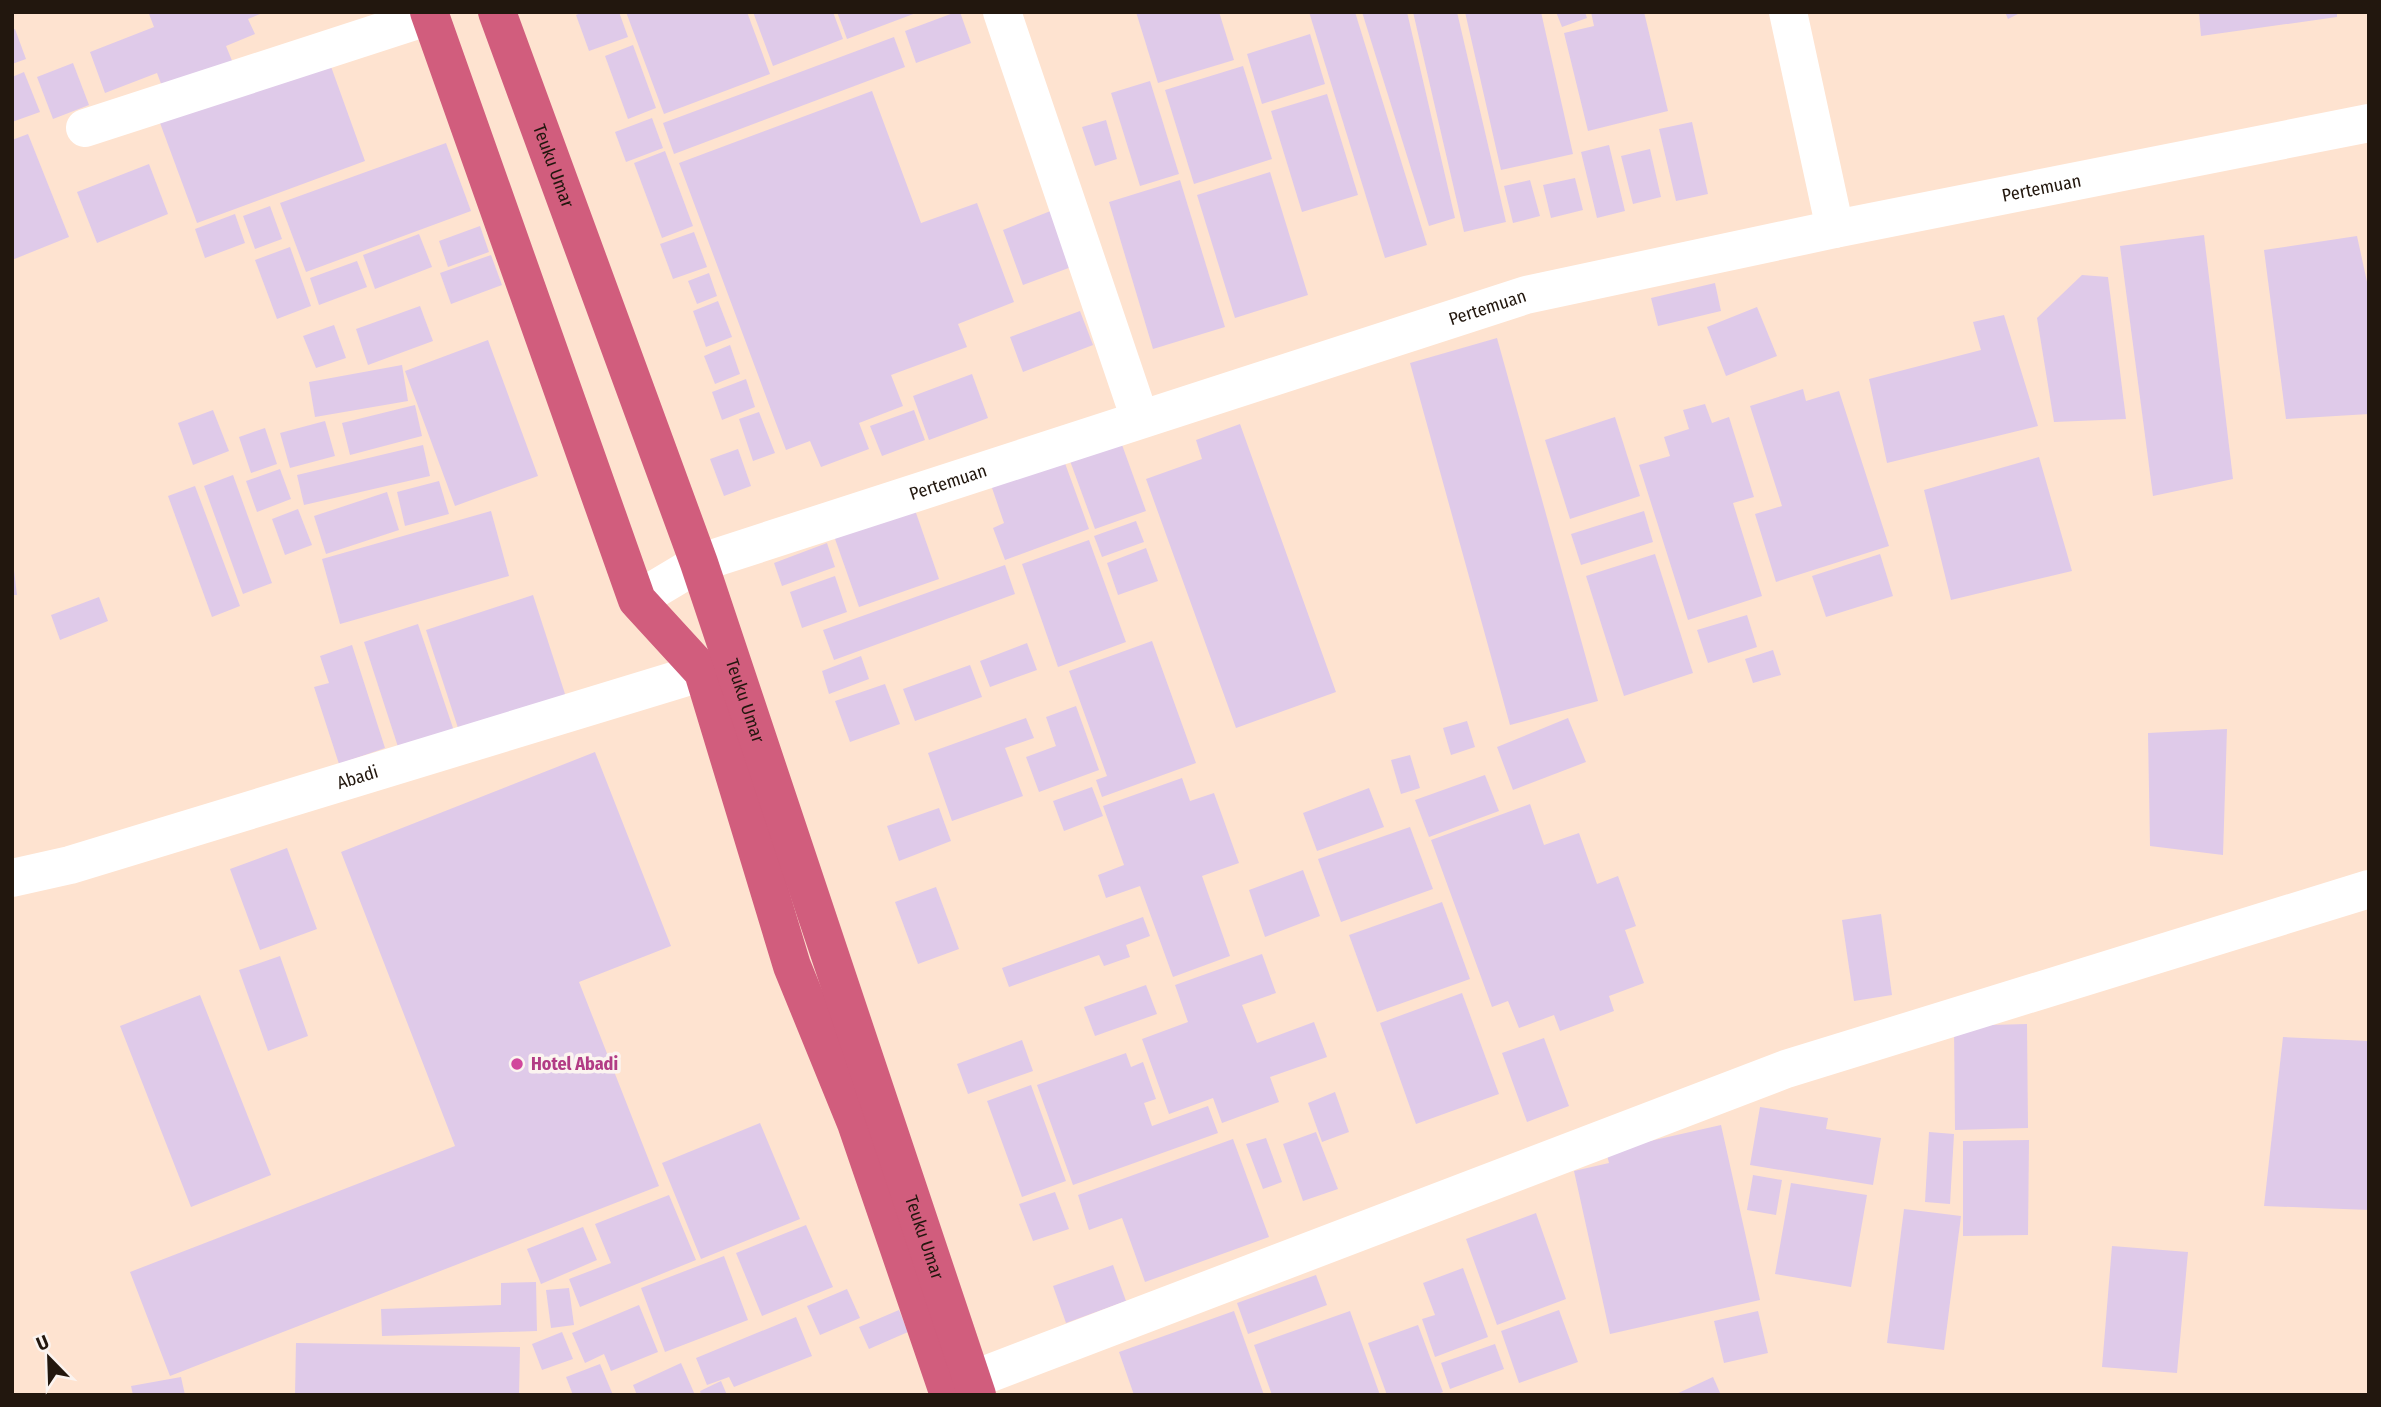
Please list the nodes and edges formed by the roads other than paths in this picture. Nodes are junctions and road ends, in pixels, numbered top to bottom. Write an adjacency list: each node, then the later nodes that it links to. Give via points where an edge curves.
1 (497, 12): 9 (highway, Teuku Umar)
2 (1002, 12): 8 (street)
3 (1787, 12): 7 (street)
4 (429, 14): 6 (street); 10 (highway)
5 (2369, 123): 7 (street, Pertemuan)
6 (85, 128)
7 (1835, 229): 8 (street, Pertemuan, via 1526,295)
8 (1140, 419): 9 (street, Pertemuan)
9 (699, 562): 10 (street, Pertemuan); 14 (highway, Teuku Umar)
10 (637, 600): 11 (highway)
11 (703, 672): 12 (street, Abadi, via 70,865); 14 (highway, via 792,967)
12 (12, 878)
13 (2369, 889): 14 (street, via 1786,1069)
14 (966, 1390)

